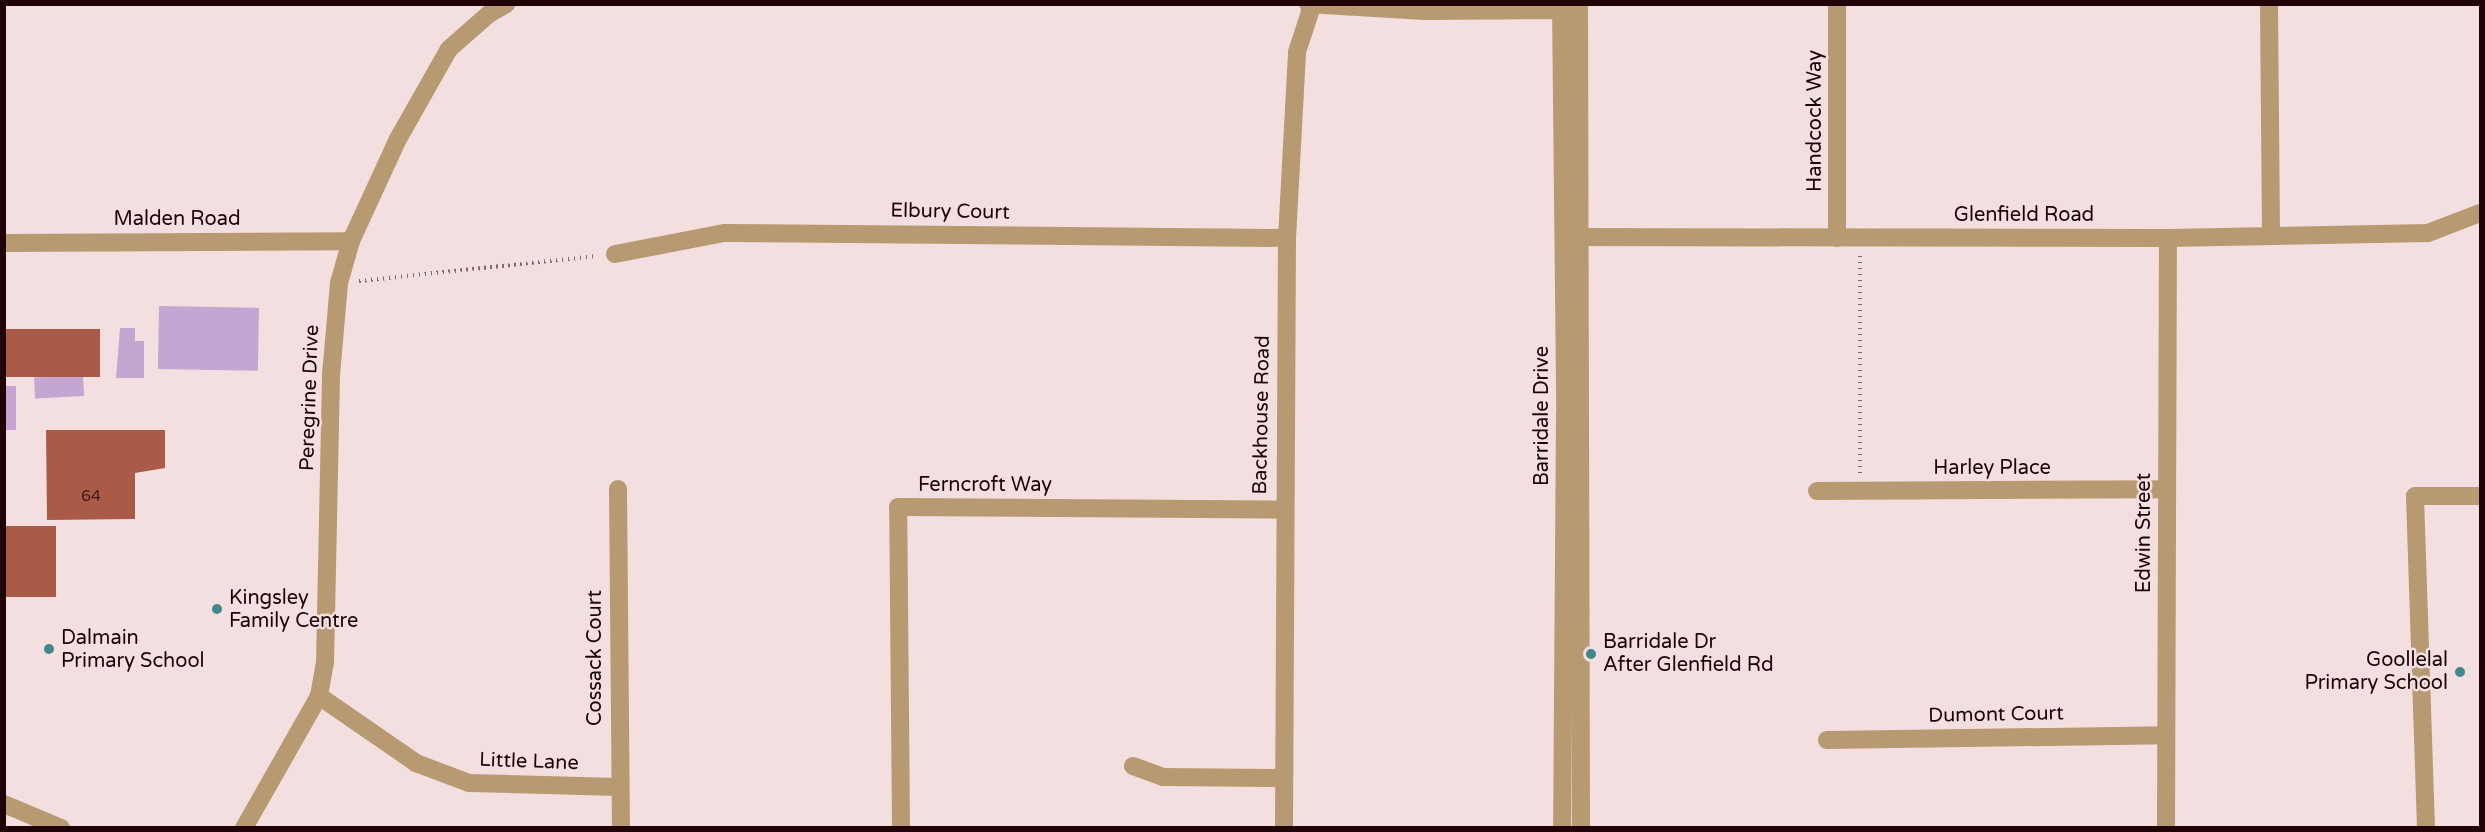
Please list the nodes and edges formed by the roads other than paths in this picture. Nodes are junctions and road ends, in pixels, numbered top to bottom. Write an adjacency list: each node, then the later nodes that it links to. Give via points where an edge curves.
1 (1837, 4): 10 (street, Handcock Way)
2 (2269, 4): 7 (street)
3 (503, 5): 12 (street, Peregrine Drive, via 449,49 398,139)
4 (1310, 5): 5 (street); 9 (street, Backhouse Road, via 1297,52)
5 (1570, 7): 8 (street, Barridale Drive)
6 (2481, 213): 7 (street, Glenfield Road, via 2428,233)
7 (2271, 236): 11 (street, Glenfield Road)
8 (1573, 237): 10 (street, Glenfield Road); 32 (street, Barridale Drive); 33 (street, Barridale Drive)
9 (1287, 238): 14 (street, Elbury Court, via 724,233); 19 (street, Backhouse Road)
10 (1837, 238): 11 (street, Glenfield Road)
11 (2168, 238): 16 (street, Edwin Street)
12 (351, 240): 13 (street, Malden Road); 20 (street, Peregrine Drive, via 339,283 331,375 325,663)
13 (4, 243)
14 (615, 254)
15 (618, 489): 25 (street, Cossack Court)
16 (2167, 489): 17 (street, Harley Place); 21 (street, Edwin Street)
17 (1817, 491)
18 (2481, 496): 35 (street, via 2415,496)
19 (1284, 510): 24 (street, Backhouse Road); 30 (street, Ferncroft Way, via 898,507)
20 (319, 696): 25 (street, Little Lane, via 416,763 469,783); 28 (street, Peregrine Drive)
21 (2166, 735): 22 (street, Dumont Court); 34 (street, Edwin Street)
22 (1827, 740)
23 (1133, 766): 24 (street, via 1163,777)
24 (1284, 778): 31 (street, Backhouse Road)
25 (618, 787): 29 (street, Cossack Court)
26 (4, 804): 27 (street)
27 (61, 828)
28 (244, 828)
29 (621, 828)
30 (901, 828)
31 (1284, 828)
32 (1562, 828)
33 (1581, 828)
34 (2166, 828)
35 (2426, 828)

